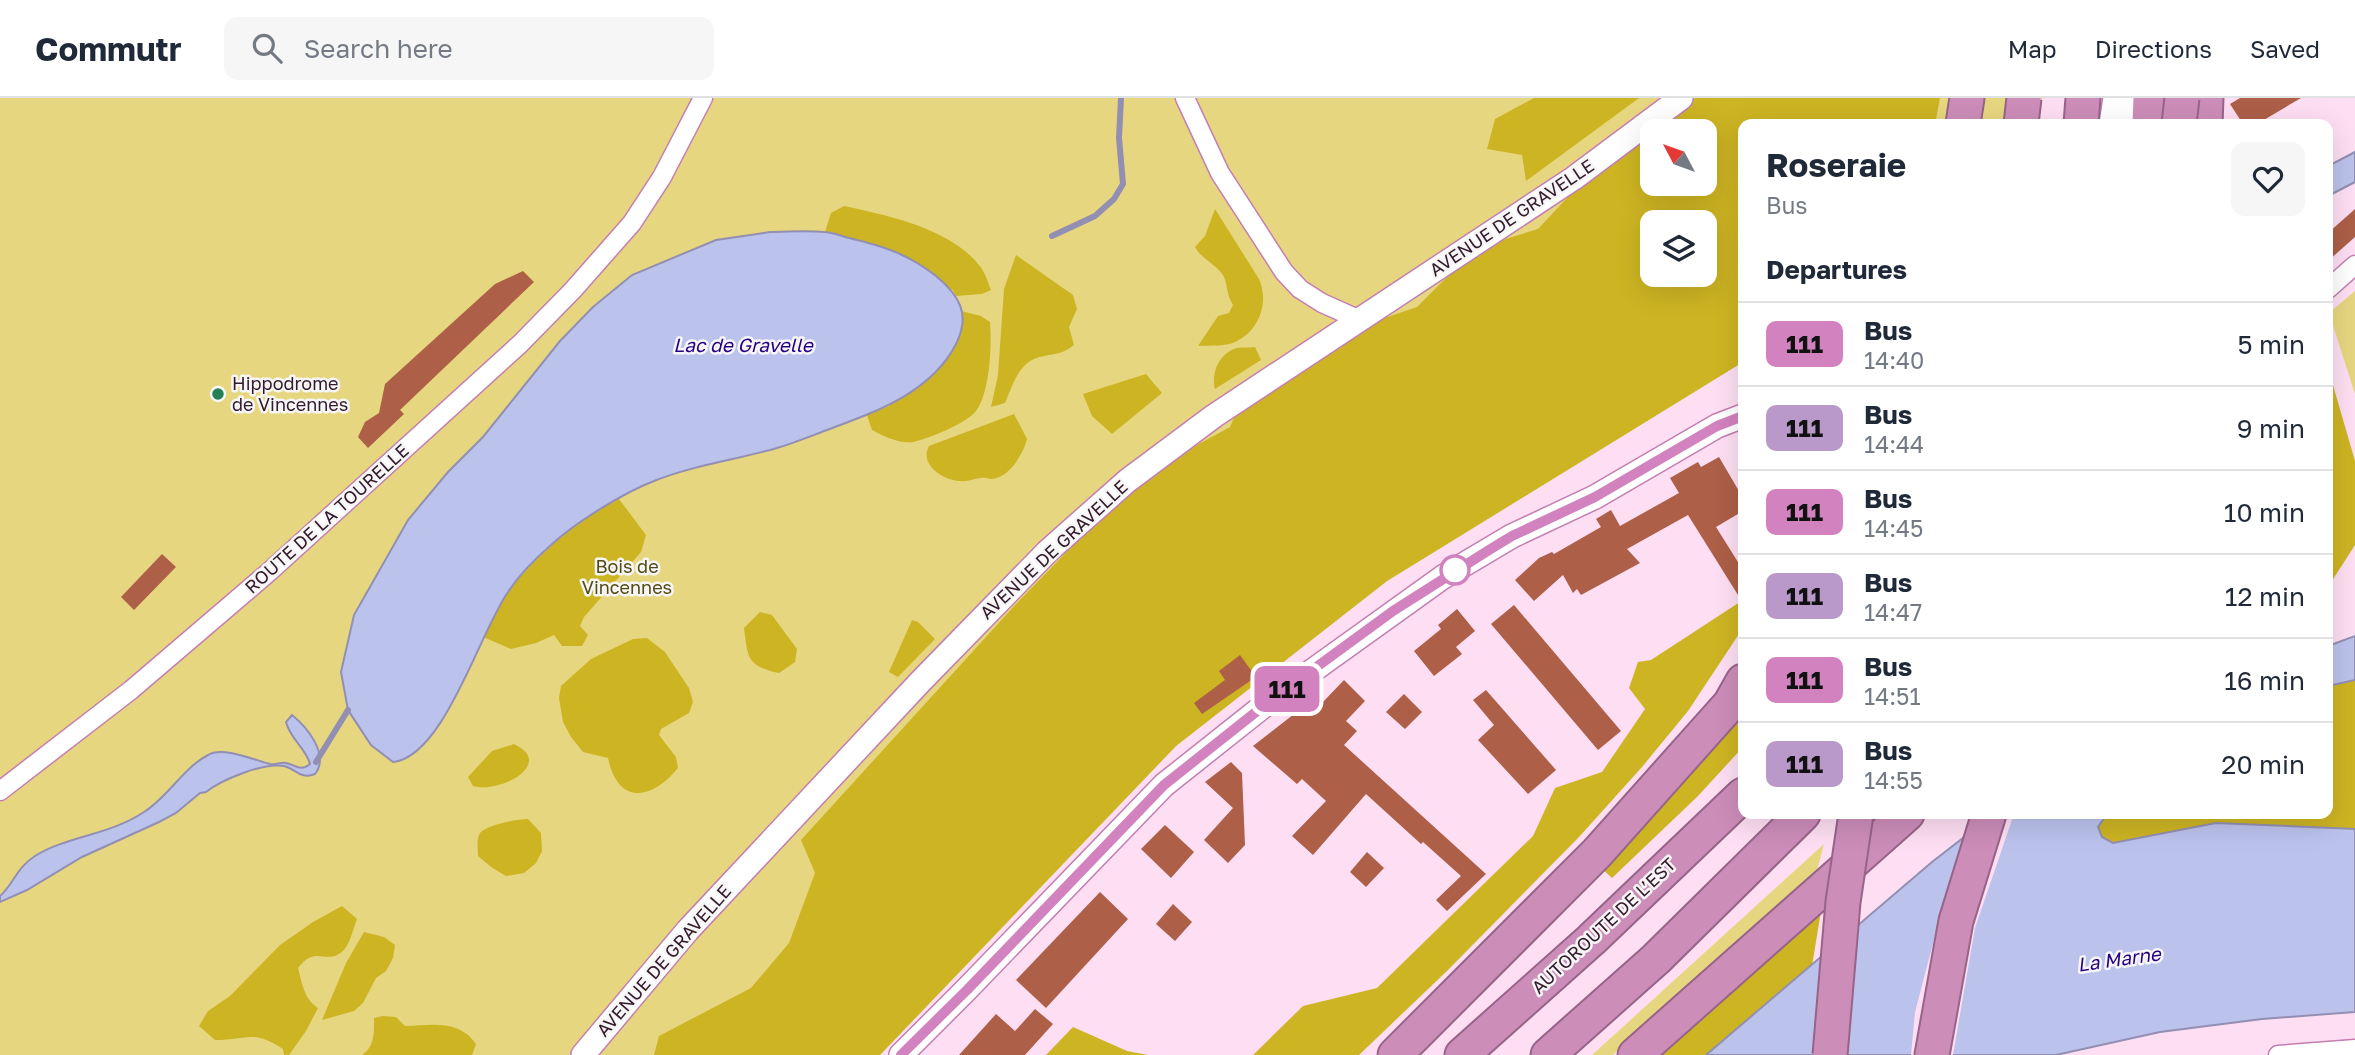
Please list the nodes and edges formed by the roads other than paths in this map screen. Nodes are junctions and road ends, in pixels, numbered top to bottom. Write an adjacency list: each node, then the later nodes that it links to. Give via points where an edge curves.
1 (703, 98): 26 (street, ROUTE DE LA TOURELLE, via 632,223 520,344 339,510 131,690)
2 (1185, 98): 23 (street, via 1220,173 1284,272 1311,296)
3 (1681, 98): 23 (street, AVENUE DE GRAVELLE, via 1574,178)
4 (1966, 98): 12 (highway)
5 (2024, 98): 14 (highway, bridge)
6 (2032, 98): 13 (highway)
7 (2150, 98): 17 (highway)
8 (2182, 98): 19 (highway, bridge)
9 (2197, 98): 18 (street)
10 (2206, 98): 20 (highway)
11 (2111, 104): 15 (highway); 16 (street)
12 (1964, 119)
13 (2011, 119)
14 (2022, 119)
15 (2088, 119)
16 (2125, 119)
17 (2148, 119)
18 (2167, 119)
19 (2180, 119)
20 (2204, 119)
21 (2355, 265): 22 (street)
22 (2333, 285)
23 (1360, 320): 33 (street, AVENUE DE GRAVELLE, via 1158,456 1048,551 688,930)
24 (1738, 418): 34 (street, via 1454,570 1266,704 1164,785)
25 (1738, 690): 35 (highway, via 1597,853)
26 (0, 791)
27 (1738, 800): 36 (highway, AUTOROUTE DE L’EST)
28 (1798, 819): 37 (highway, via 1656,959)
29 (1855, 819): 39 (highway, bridge)
30 (1901, 819): 38 (highway)
31 (1987, 819): 40 (highway, via 1956,921)
32 (2355, 1049): 41 (street)
33 (583, 1055)
34 (901, 1055)
35 (1395, 1055)
36 (1462, 1055)
37 (1548, 1055)
38 (1635, 1055)
39 (1830, 1055)
40 (1932, 1055)
41 (2278, 1055)

